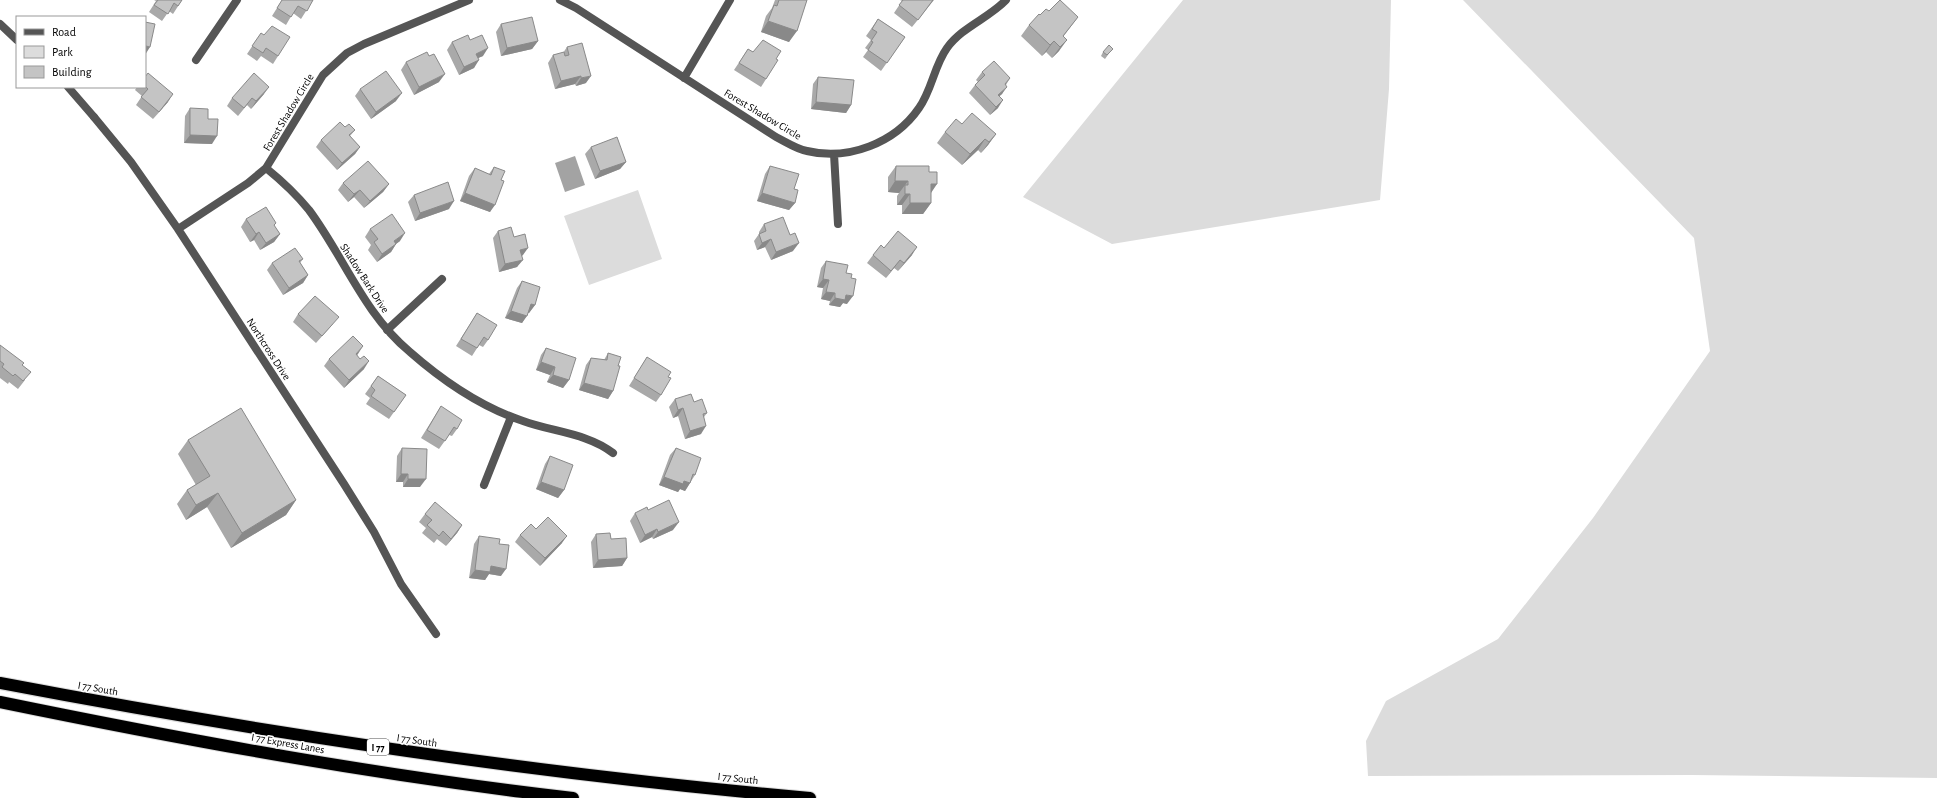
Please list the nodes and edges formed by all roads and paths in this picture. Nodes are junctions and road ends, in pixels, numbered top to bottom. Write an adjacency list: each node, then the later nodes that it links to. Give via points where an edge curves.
1 (237, 0): 8 (street)
2 (560, 0): 9 (street, Forest Shadow Circle)
3 (730, 0): 9 (street)
4 (1006, 0): 11 (street, Forest Shadow Circle, via 947,47 920,108 900,129 870,146)
5 (464, 1): 12 (street, Forest Shadow Circle, via 347,53 324,75)
6 (0, 24): 7 (street)
7 (16, 39)
8 (196, 60)
9 (684, 78): 11 (street, Forest Shadow Circle, via 793,146 807,151)
10 (69, 88): 14 (street, Northcross Drive, via 131,162)
11 (834, 154): 13 (street)
12 (266, 168): 14 (street, Forest Shadow Circle, via 248,183); 16 (street, Shadow Bark Drive, via 294,193 309,211 368,306)
13 (838, 224)
14 (178, 229): 20 (street, Northcross Drive, via 344,484 374,532 401,584)
15 (442, 279): 16 (street)
16 (387, 330): 17 (street, Shadow Bark Drive, via 408,351 447,382)
17 (511, 417): 18 (street, Shadow Bark Drive, via 595,442); 19 (street)
18 (613, 453)
19 (484, 485)
20 (436, 634)
21 (0, 683): 24 (highway, I 77 South / I 77, via 212,721 430,755 649,782)
22 (0, 702): 23 (highway, I 77 Express Lanes / I 77, via 309,760)
23 (573, 798)
24 (810, 798)

